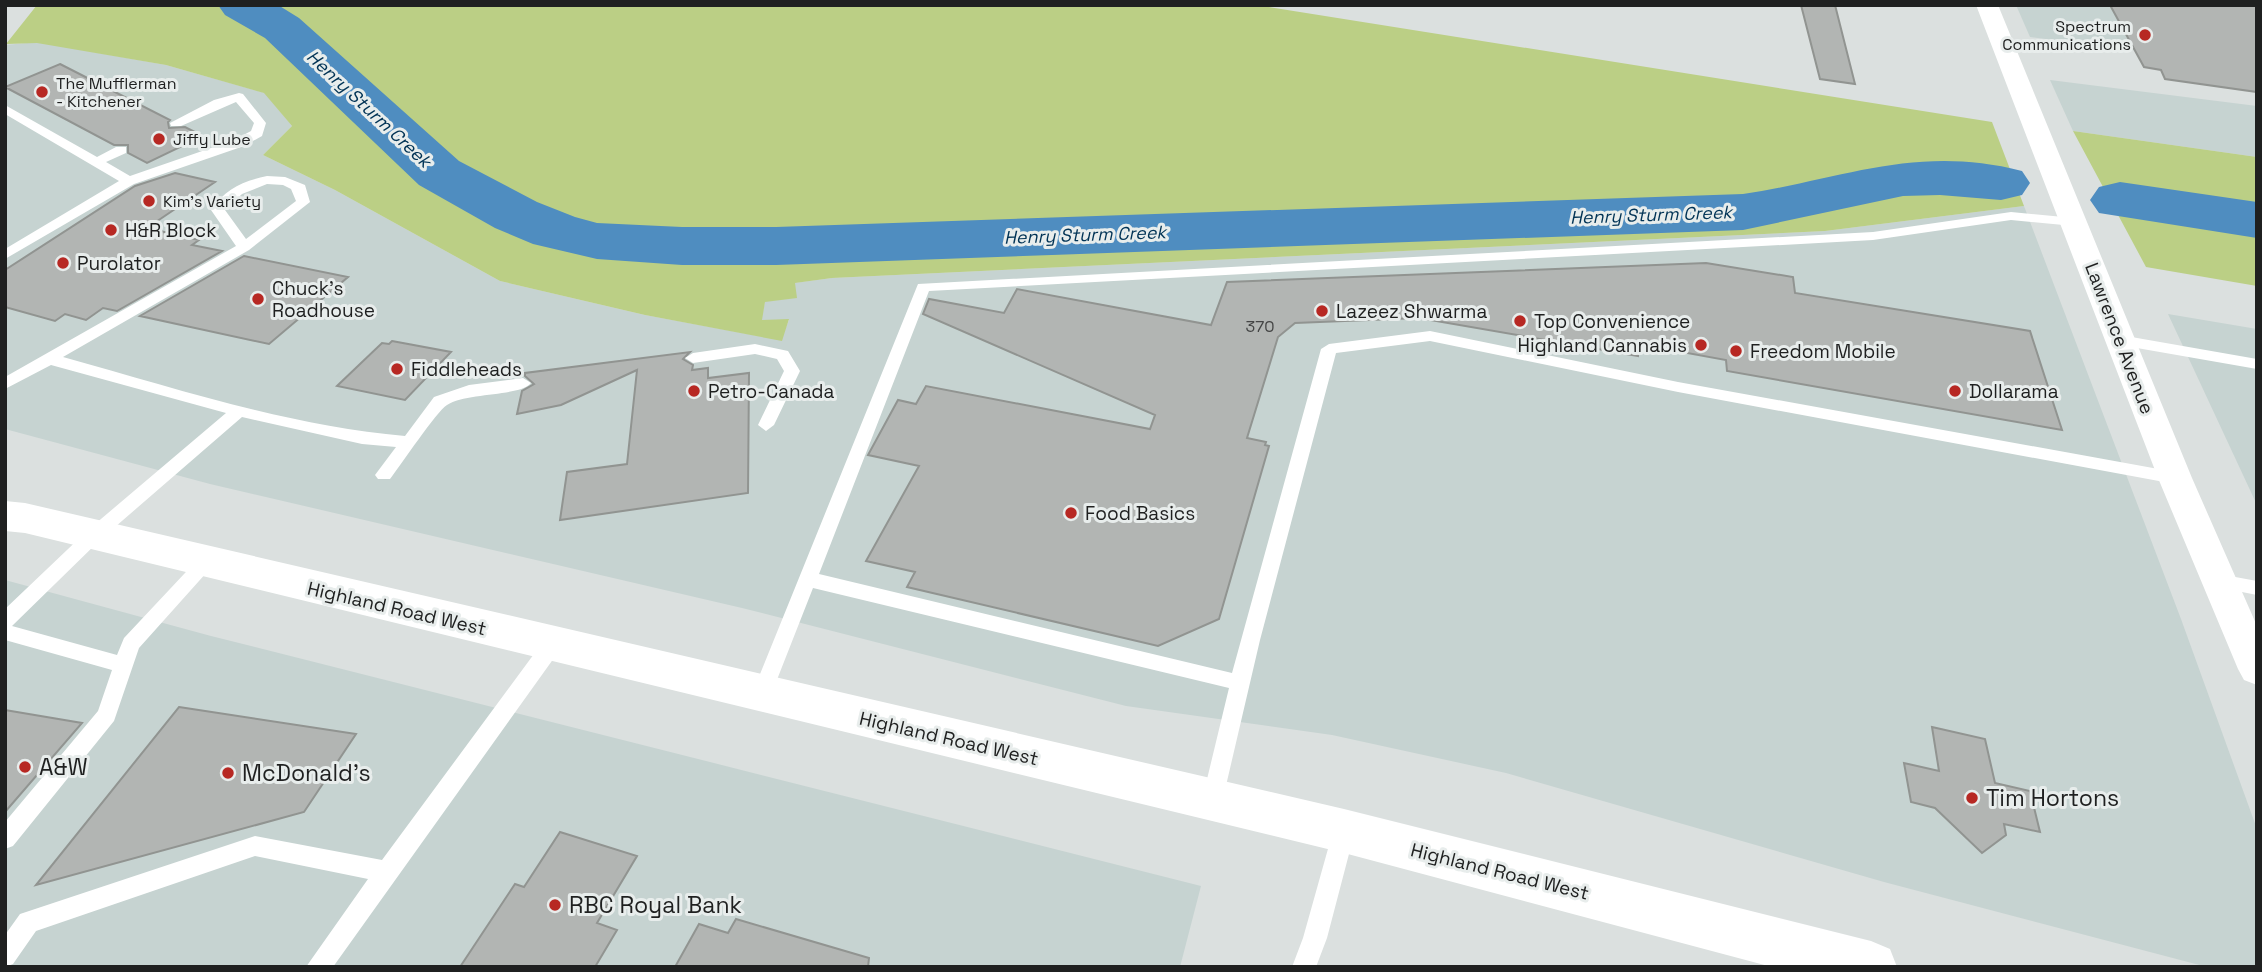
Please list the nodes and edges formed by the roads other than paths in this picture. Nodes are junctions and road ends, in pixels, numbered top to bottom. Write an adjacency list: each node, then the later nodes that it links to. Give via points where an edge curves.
1 (1987, 5): 7 (street, Lawrence Avenue)
2 (5, 109): 5 (lane)
3 (176, 123): 6 (lane, via 239,97 260,123 257,133 239,144)
4 (121, 149): 5 (lane)
5 (96, 162): 6 (lane)
6 (129, 181): 9 (lane)
7 (2074, 222): 10 (street, Lawrence Avenue); 24 (lane, via 2011,216 1873,236 923,286)
8 (244, 247): 8 (lane, via 303,202 300,188 282,180 261,182 223,198 218,210); 12 (lane)
9 (5, 255)
10 (2120, 340): 13 (lane); 20 (street, Lawrence Avenue)
11 (693, 358): 17 (lane, via 755,349 782,355 792,371)
12 (50, 359): 15 (lane); 16 (lane)
13 (2257, 364)
14 (523, 383): 18 (lane, via 469,391 440,401)
15 (5, 384)
16 (239, 411): 18 (lane, via 362,438); 22 (lane)
17 (766, 425)
18 (408, 442): 19 (lane)
19 (384, 475)
20 (2175, 478): 25 (street, Lawrence Avenue); 32 (lane, via 1678,387 1430,336 1329,349)
21 (12, 513): 22 (main road, Highland Road West)
22 (94, 535): 23 (main road, Highland Road West); 27 (lane)
23 (207, 562): 29 (main road, Highland Road West); 30 (lane, via 131,644)
24 (807, 579): 32 (lane); 33 (lane)
25 (2219, 581): 26 (lane); 31 (street, Lawrence Avenue)
26 (2257, 588)
27 (5, 621)
28 (5, 632): 30 (lane)
29 (552, 645): 33 (main road, Highland Road West); 37 (lane)
30 (124, 665): 36 (lane, via 107,715)
31 (2257, 669)
32 (1241, 683): 34 (lane)
33 (762, 694): 34 (main road, Highland Road West)
34 (1213, 800): 35 (main road, Highland Road West)
35 (1344, 831): 40 (lane); 41 (main road, Highland Road West)
36 (5, 839)
37 (387, 872): 38 (lane, via 255,846 29,922); 39 (lane)
38 (5, 956)
39 (318, 967)
40 (1304, 967)
41 (1871, 967)

